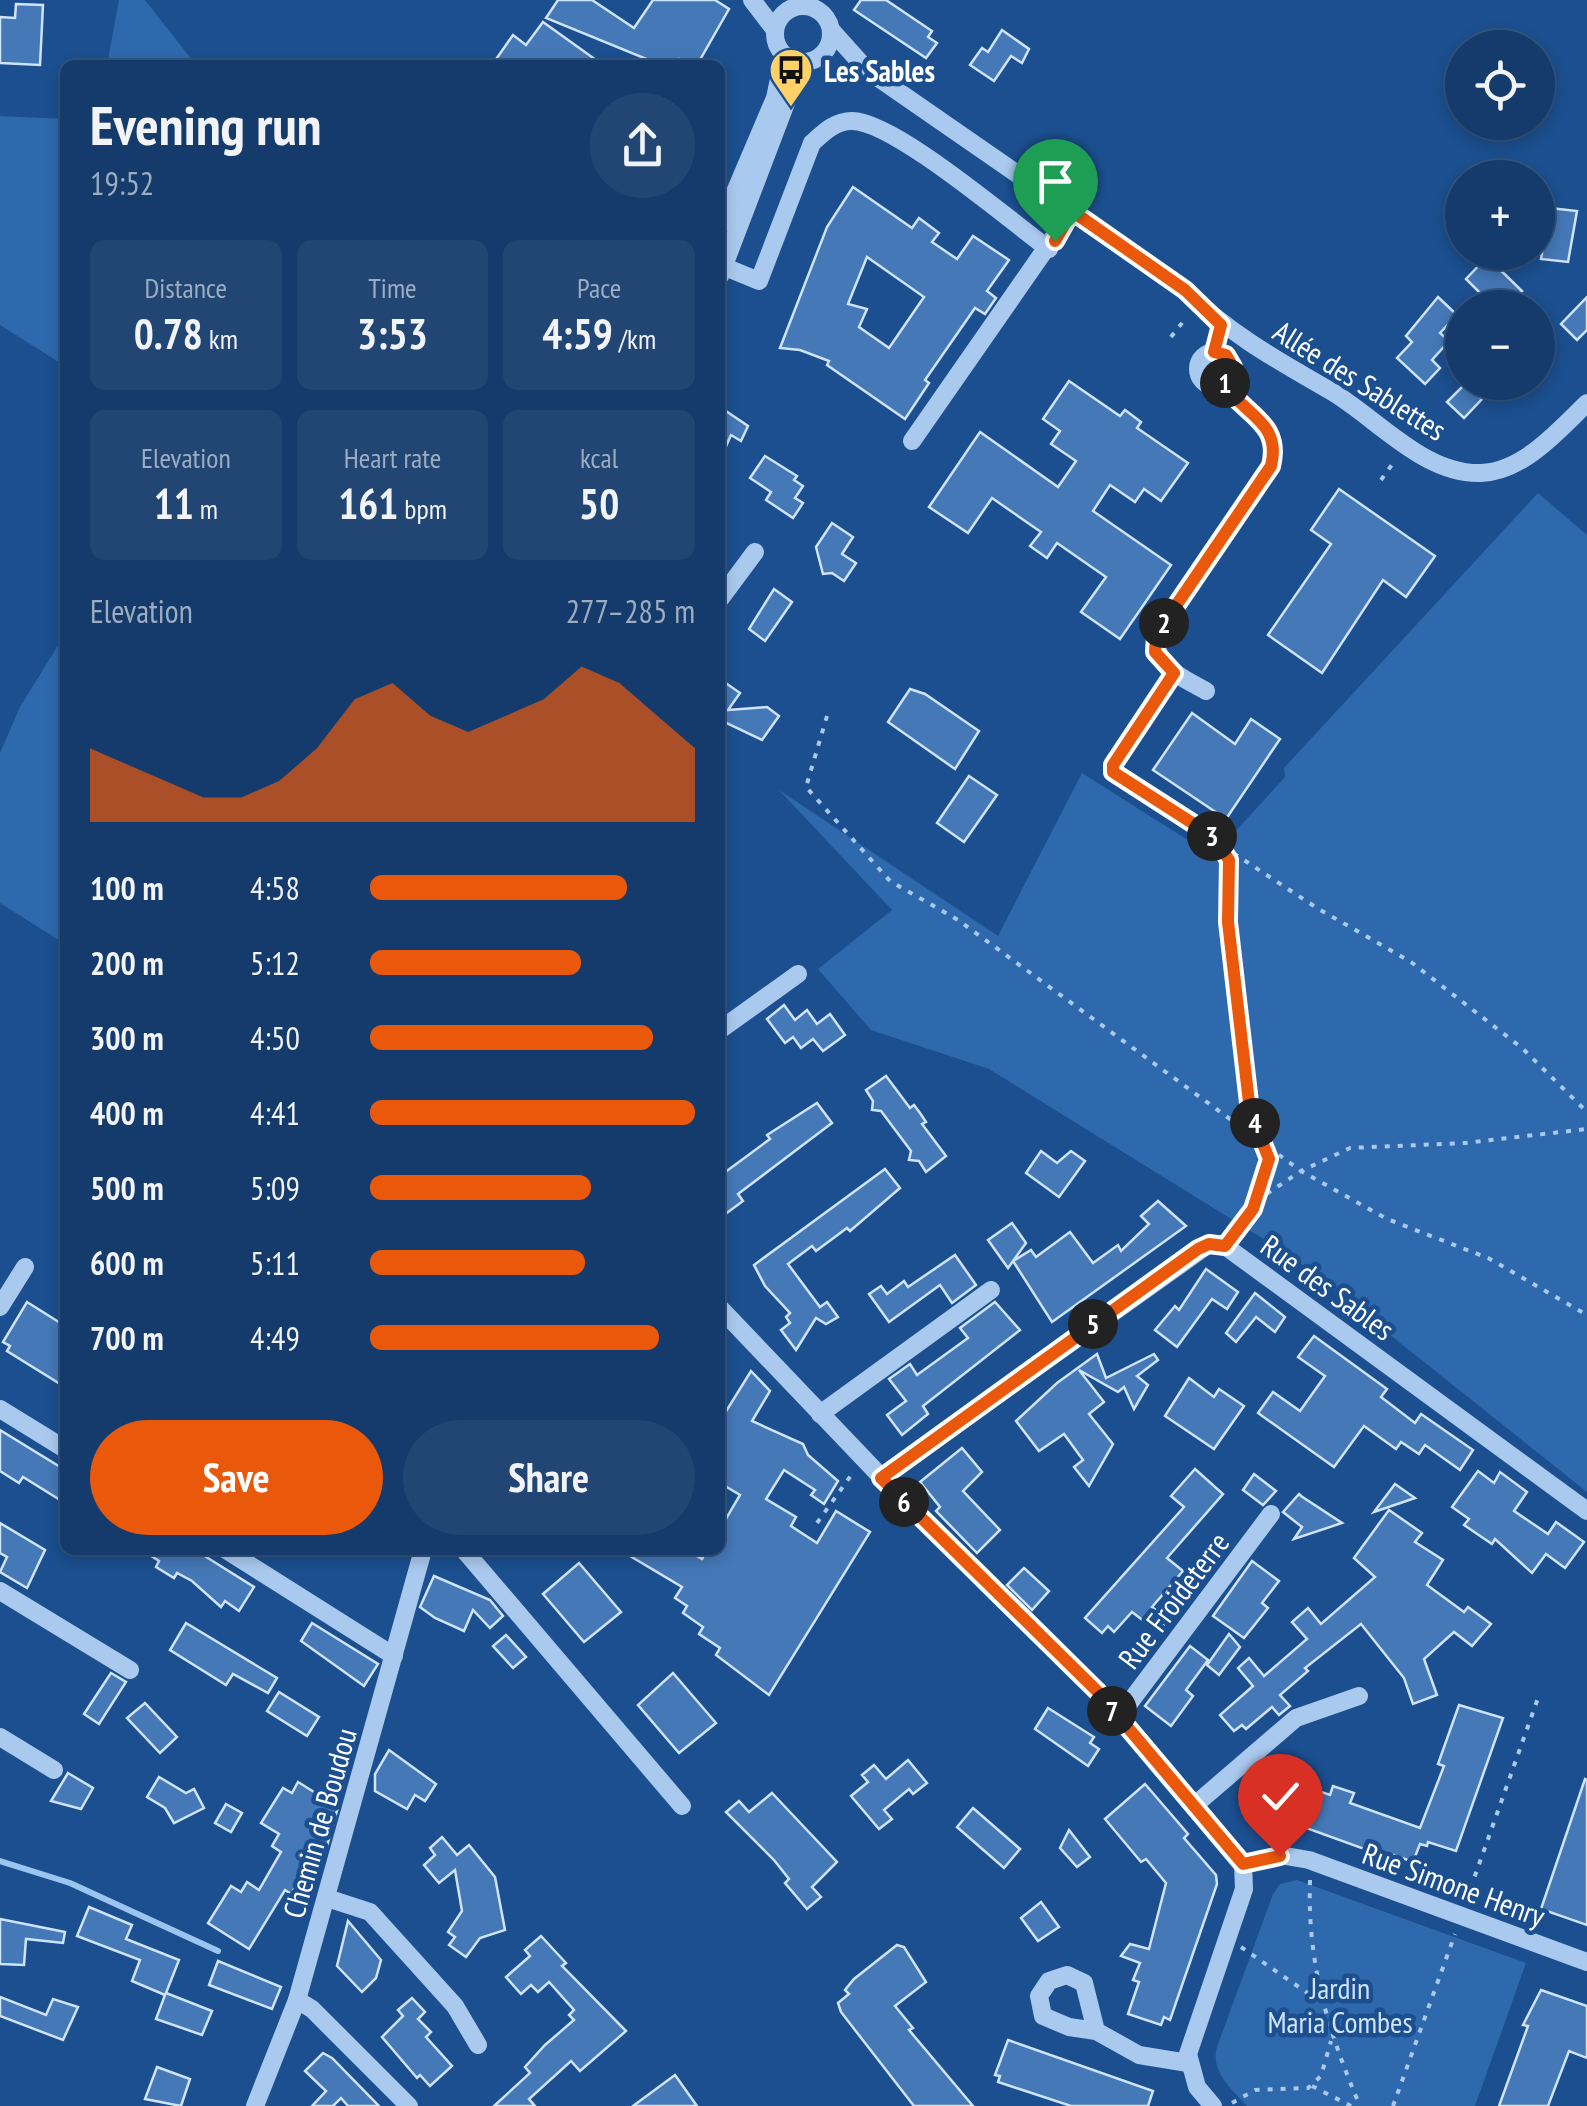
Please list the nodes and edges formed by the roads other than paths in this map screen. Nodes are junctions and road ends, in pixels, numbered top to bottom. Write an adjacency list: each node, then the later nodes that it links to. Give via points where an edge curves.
1 (757, 4): 2 (street); 4 (street)
2 (797, 5): 3 (street); 4 (street)
3 (828, 16): 6 (street, via 829,46); 7 (street, Allée des Sablettes)
4 (775, 30): 5 (street)
5 (784, 55): 6 (street); 9 (street, via 776,98)
6 (813, 60): 7 (street, Allée des Sablettes); 11 (street, via 794,82)
7 (867, 70): 8 (street, Allée des Sablettes)
8 (1072, 211): 10 (street); 13 (street, Allée des Sablettes)
9 (725, 215)
10 (1049, 249): 12 (street, via 887,130 848,121 812,143 759,280); 18 (street)
11 (725, 261)
12 (725, 270)
13 (1221, 325): 14 (street, Allée des Sablettes); 15 (street)
14 (1255, 346): 16 (street); 17 (street, Allée des Sablettes, via 1426,457 1468,472 1516,464)
15 (1214, 352): 16 (street, via 1226,355); 16 (street, via 1202,358 1198,371 1210,386)
16 (1228, 375): 21 (street, via 1234,400 1265,422 1274,452 1271,466 1156,635 1155,652)
17 (1587, 402)
18 (912, 441)
19 (756, 552): 20 (street)
20 (725, 592)
21 (1174, 673): 22 (street); 23 (street)
22 (1206, 691)
23 (1113, 772)
24 (798, 974): 25 (street)
25 (725, 1026)
26 (25, 1267): 28 (street)
27 (991, 1290): 31 (street)
28 (0, 1307)
29 (725, 1313): 31 (street)
30 (0, 1410): 32 (street)
31 (820, 1414): 33 (street)
32 (60, 1446)
33 (881, 1478): 34 (street, Rue des Sables, via 1209,1244 1225,1246); 43 (street, Rue Froideterre)
34 (1587, 1510)
35 (1271, 1514): 43 (street, Rue Froideterre)
36 (234, 1555): 40 (street)
37 (421, 1555): 40 (street, Chemin de Boudou)
38 (468, 1555): 47 (street)
39 (0, 1591): 41 (street)
40 (394, 1656): 49 (street, Chemin de Boudou)
41 (130, 1670)
42 (1358, 1696): 46 (street, via 1296,1718)
43 (1118, 1718): 46 (street, Rue Froideterre)
44 (0, 1737): 45 (street)
45 (54, 1770)
46 (1196, 1804): 48 (street, Rue Froideterre)
47 (682, 1806)
48 (1243, 1864): 50 (street, Rue Simone Henry, via 1280,1856 1309,1860); 54 (street, via 1244,1888)
49 (326, 1898): 51 (street, Chemin de Boudou); 53 (street, via 370,1912 455,2006)
50 (1587, 1962)
51 (298, 2000): 55 (street, Chemin de Boudou); 56 (street)
52 (1096, 2031): 54 (street, via 1139,2055)
53 (478, 2046)
54 (1188, 2062): 57 (street, via 1196,2087)
55 (255, 2106)
56 (408, 2106)
57 (1213, 2106)

